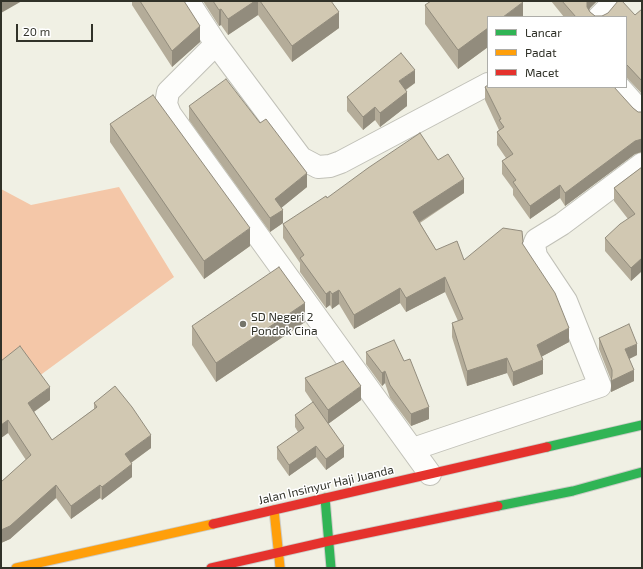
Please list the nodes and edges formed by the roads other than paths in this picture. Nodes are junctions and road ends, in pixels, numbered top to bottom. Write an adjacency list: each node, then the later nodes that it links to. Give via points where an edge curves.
1 (188, 1): 4 (street)
2 (610, 1): 3 (street, via 608,8)
3 (600, 16)
4 (216, 44): 5 (street, via 301,158 318,167 341,162); 10 (street, via 168,92 166,104 170,114)
5 (487, 85)
6 (620, 88): 7 (street)
7 (642, 114)
8 (642, 164): 10 (street, via 562,224 536,240 534,245 536,256 566,301 600,386)
9 (642, 424): 12 (highway, Jalan Insinyur Haji Juanda)
10 (413, 449): 12 (street)
11 (642, 472): 15 (highway, via 573,491)
12 (430, 474): 13 (highway, Jalan Insinyur Haji Juanda)
13 (326, 498): 14 (highway, Jalan Insinyur Haji Juanda); 15 (highway)
14 (274, 510): 16 (highway); 17 (highway, Jalan Insinyur Haji Juanda)
15 (329, 541): 16 (highway); 20 (highway)
16 (279, 553): 18 (highway); 19 (highway)
17 (16, 568)
18 (211, 568)
19 (280, 568)
20 (331, 568)

